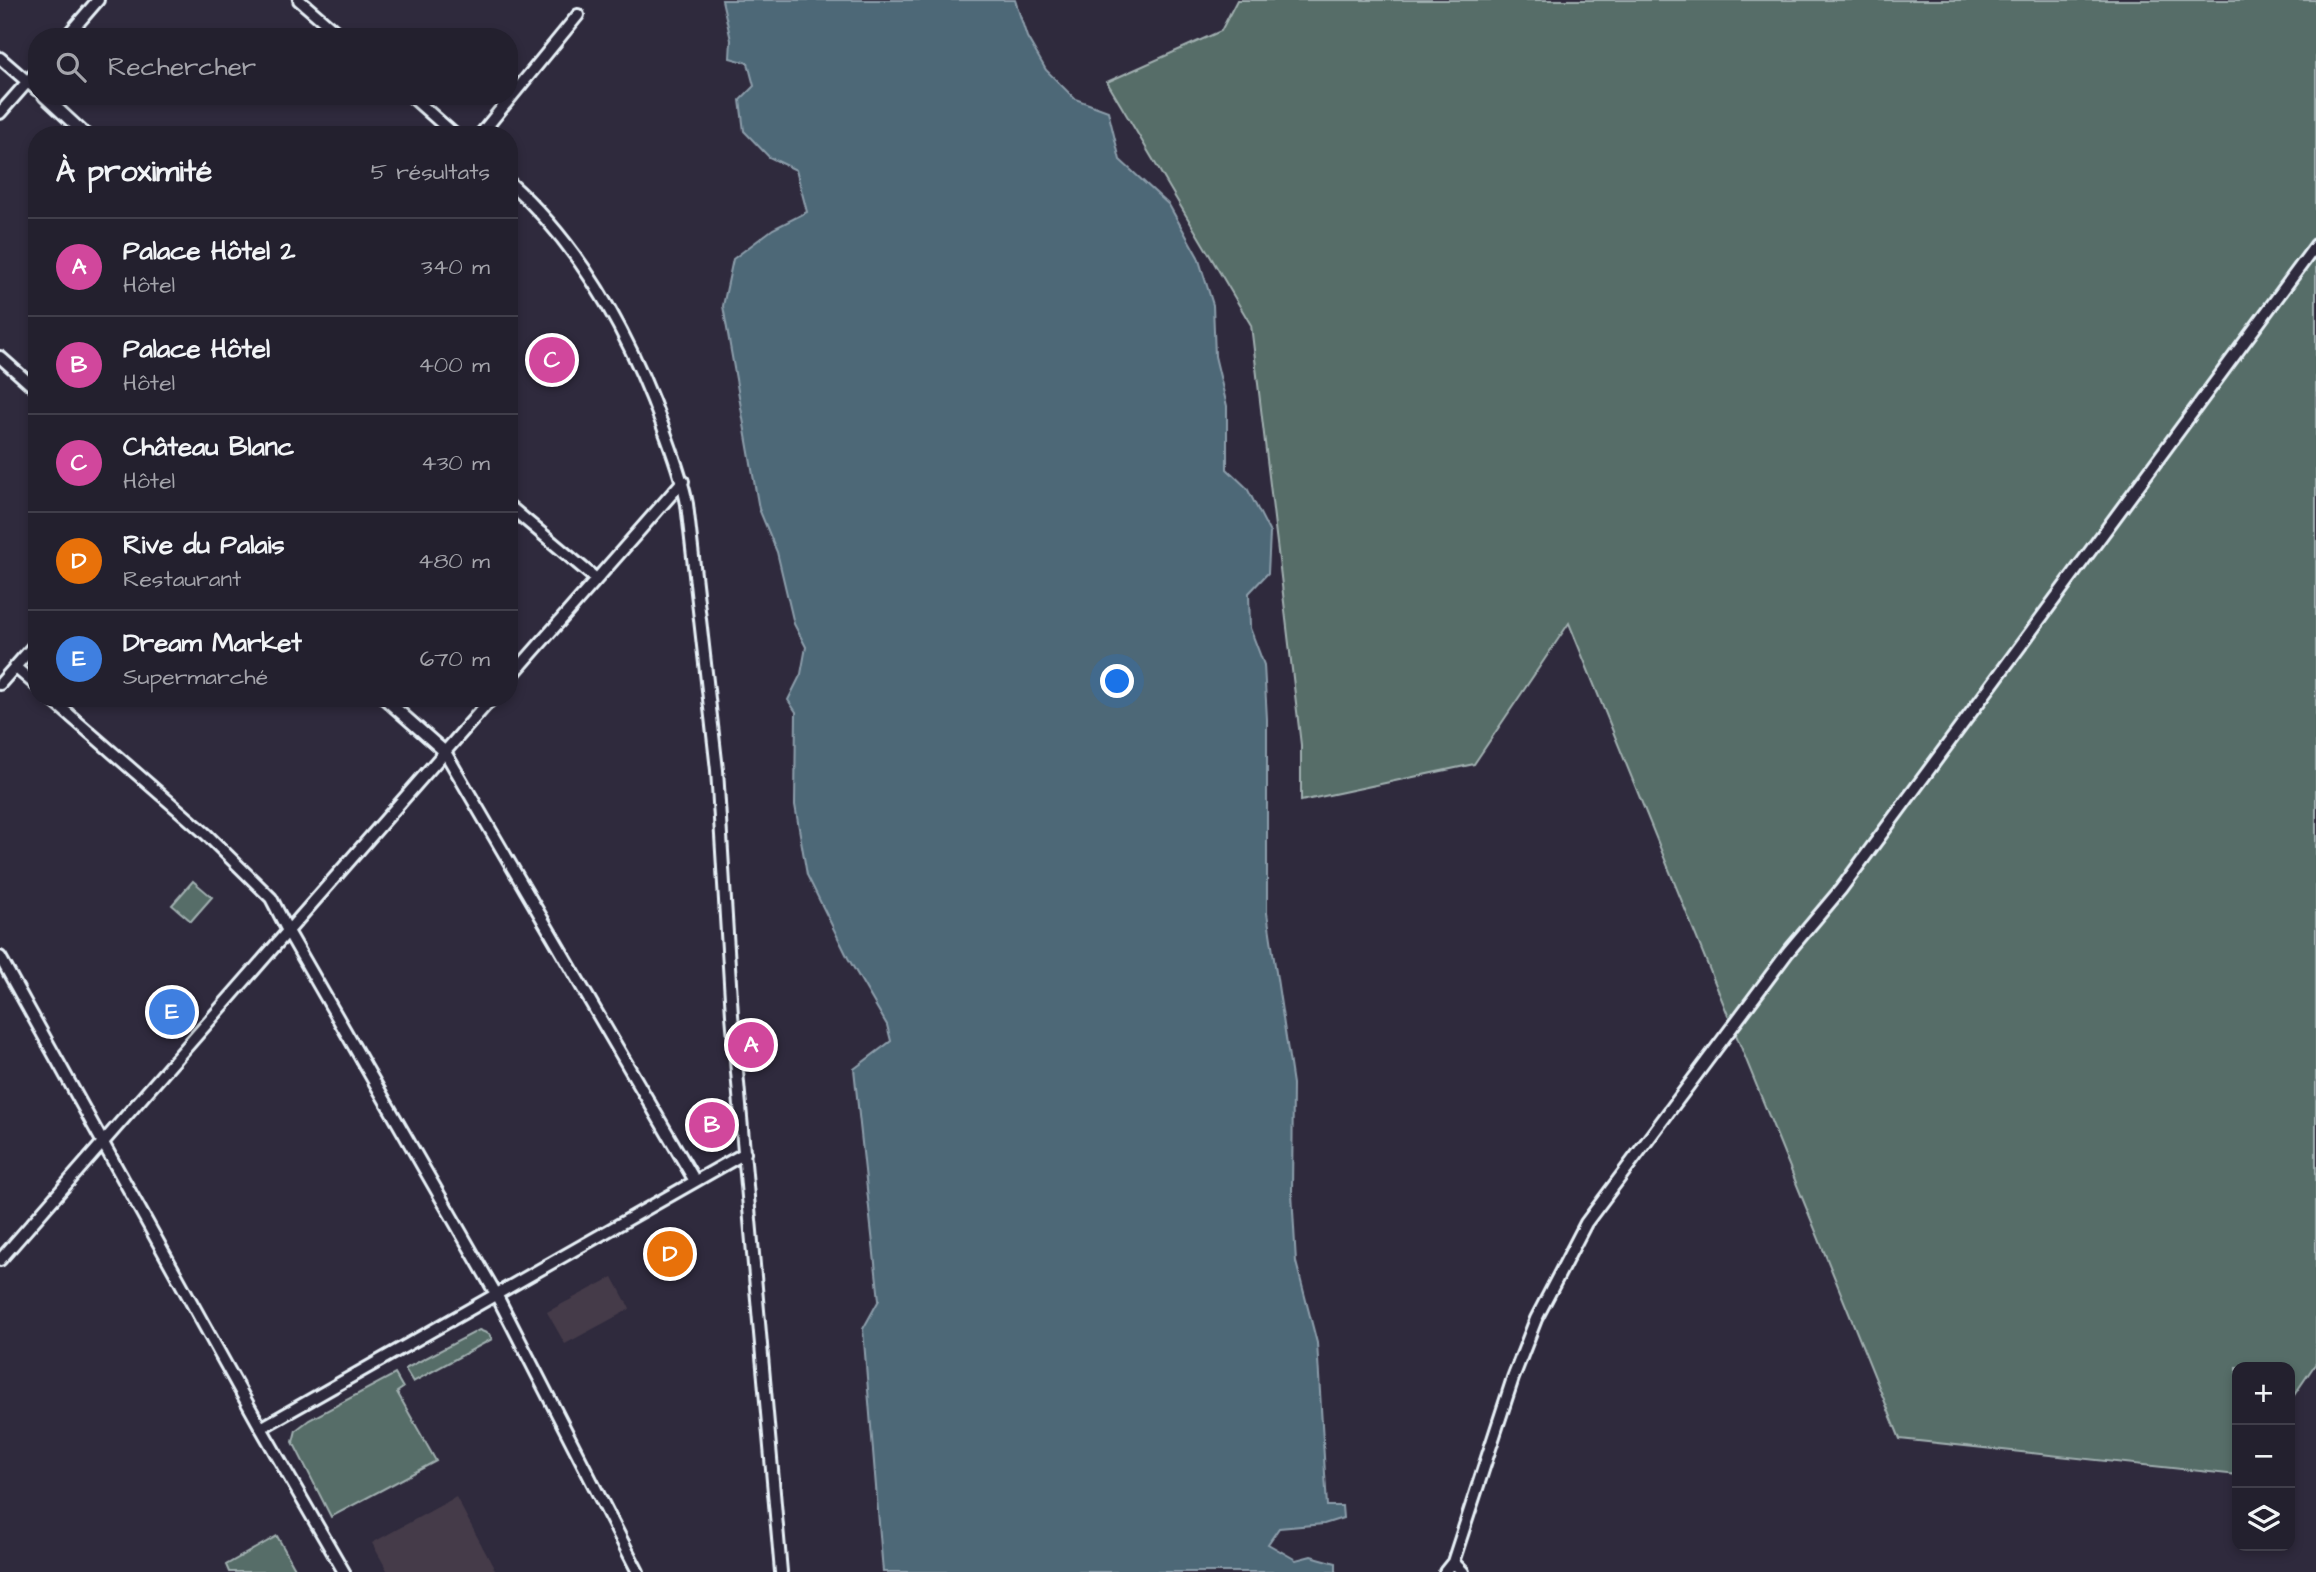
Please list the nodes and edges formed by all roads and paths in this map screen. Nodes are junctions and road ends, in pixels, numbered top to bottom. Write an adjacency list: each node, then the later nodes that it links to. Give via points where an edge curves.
1 (98, 0): 4 (street)
2 (299, 0): 5 (street)
3 (578, 15): 8 (street)
4 (74, 28)
5 (332, 28)
6 (0, 58): 7 (street)
7 (28, 82)
8 (518, 88)
9 (28, 89): 13 (street)
10 (54, 105): 14 (street)
11 (421, 105): 15 (street)
12 (504, 105): 16 (street)
13 (0, 113)
14 (76, 126)
15 (445, 126)
16 (487, 126)
17 (518, 191): 21 (street, via 588,274 617,321 647,383)
18 (2316, 245): 41 (street, via 1841,889 1788,952 1586,1223 1536,1319)
19 (0, 357): 20 (street)
20 (28, 382)
21 (682, 481): 23 (street); 36 (street, via 717,770)
22 (518, 514): 23 (street)
23 (596, 579): 26 (street)
24 (28, 652): 25 (street)
25 (15, 667): 27 (street); 28 (street)
26 (518, 669)
27 (28, 678)
28 (0, 684)
29 (60, 707): 33 (street, via 206,834 271,898)
30 (394, 707): 32 (street)
31 (484, 707): 32 (street)
32 (445, 752): 33 (street); 37 (street)
33 (289, 933): 35 (street); 39 (street)
34 (0, 957): 35 (street)
35 (102, 1141): 38 (street); 40 (street)
36 (745, 1153): 37 (street); 44 (street)
37 (695, 1181): 39 (street)
38 (0, 1260)
39 (496, 1294): 40 (street); 43 (street)
40 (261, 1428): 42 (street)
41 (1453, 1562): 45 (street); 46 (street)
42 (344, 1572)
43 (638, 1572)
44 (781, 1572)
45 (1445, 1572)
46 (1463, 1572)

